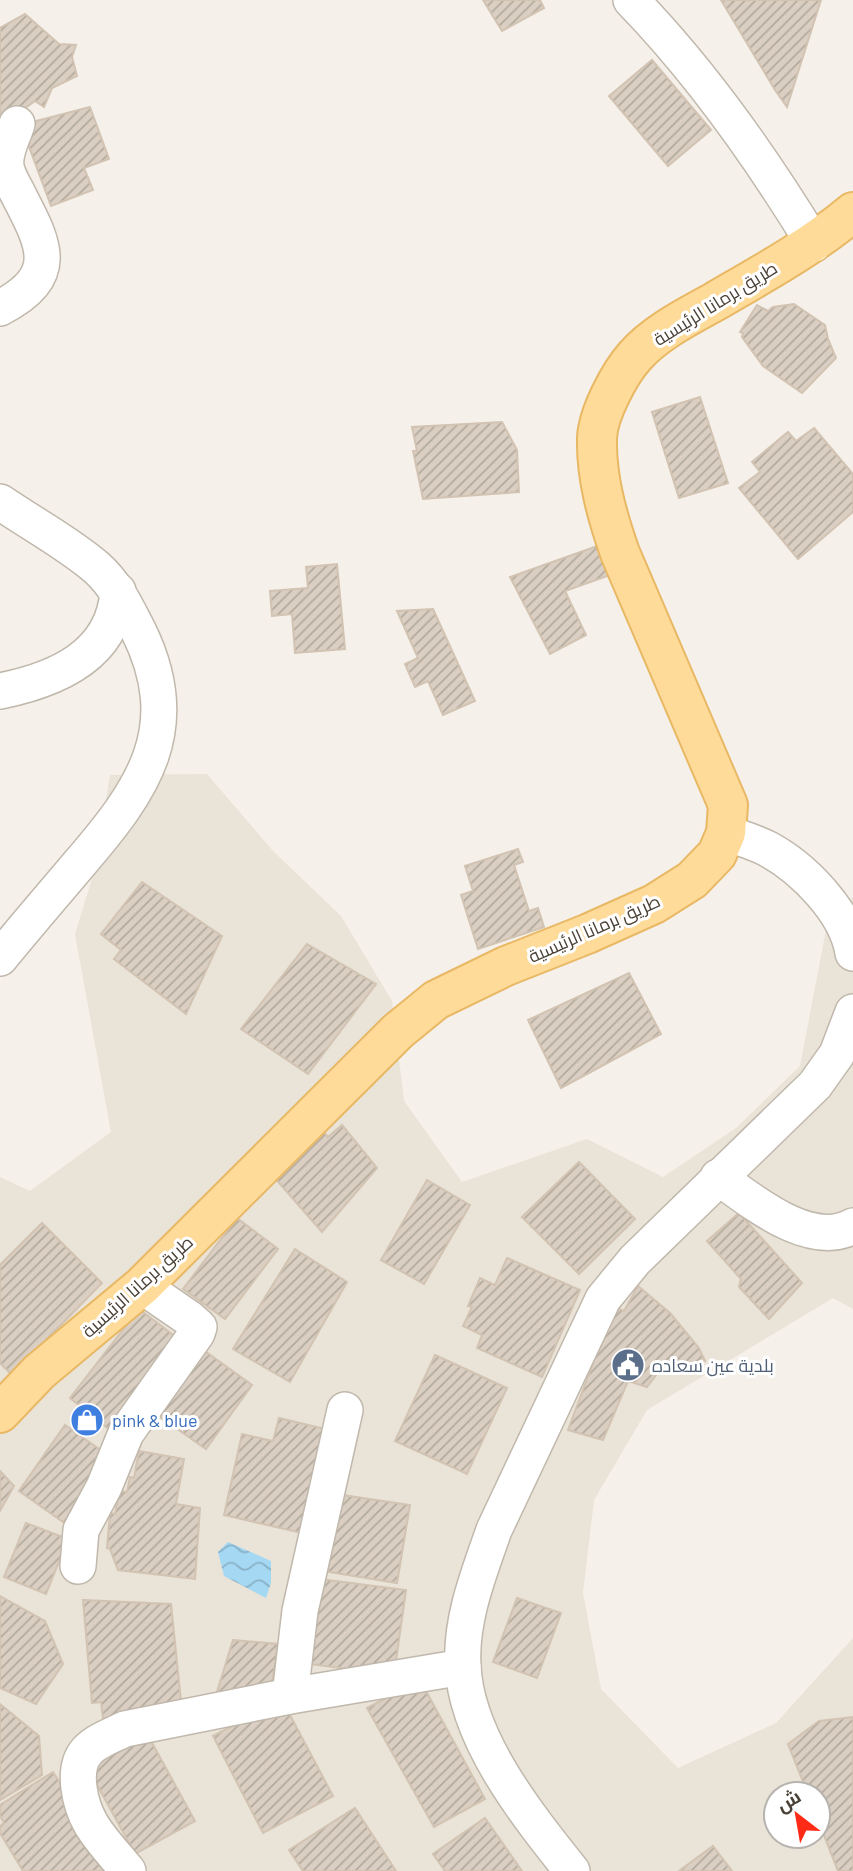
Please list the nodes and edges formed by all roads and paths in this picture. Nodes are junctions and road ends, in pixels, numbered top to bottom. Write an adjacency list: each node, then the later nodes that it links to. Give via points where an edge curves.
1 (631, 0): 4 (street, via 716,98)
2 (18, 124): 5 (street, via 6,165 40,241 43,259 34,283)
3 (853, 212): 4 (main road, طريق برمانا الرئيسية)
4 (814, 244): 9 (main road, طريق برمانا الرئيسية, via 654,339 635,356 605,408 597,436 608,517 728,805)
5 (0, 308)
6 (0, 502): 7 (street, via 74,550)
7 (118, 591): 8 (street, via 107,630 85,655 63,672); 11 (street, via 150,656 157,681 154,747 141,783 120,815)
8 (0, 691)
9 (726, 833): 10 (street, via 766,848 801,872 830,904); 15 (main road, طريق برمانا الرئيسية, via 717,854 692,880 654,904 436,1000 398,1031)
10 (853, 953)
11 (0, 958)
12 (853, 1012): 13 (street, via 837,1054 815,1085)
13 (718, 1177): 14 (street, via 765,1210 806,1229 831,1233); 19 (street, via 603,1299 494,1530 471,1600)
14 (853, 1226)
15 (142, 1286): 17 (main road, طريق برمانا الرئيسية, via 39,1372); 18 (street, via 199,1327 126,1433 81,1530)
16 (345, 1410): 20 (street, via 300,1611)
17 (0, 1413)
18 (78, 1566)
19 (463, 1667): 20 (street); 22 (street, via 472,1714 489,1749 521,1807)
20 (290, 1696): 21 (street, via 125,1729 88,1750 79,1773 85,1809)
21 (128, 1871)
22 (572, 1871)

